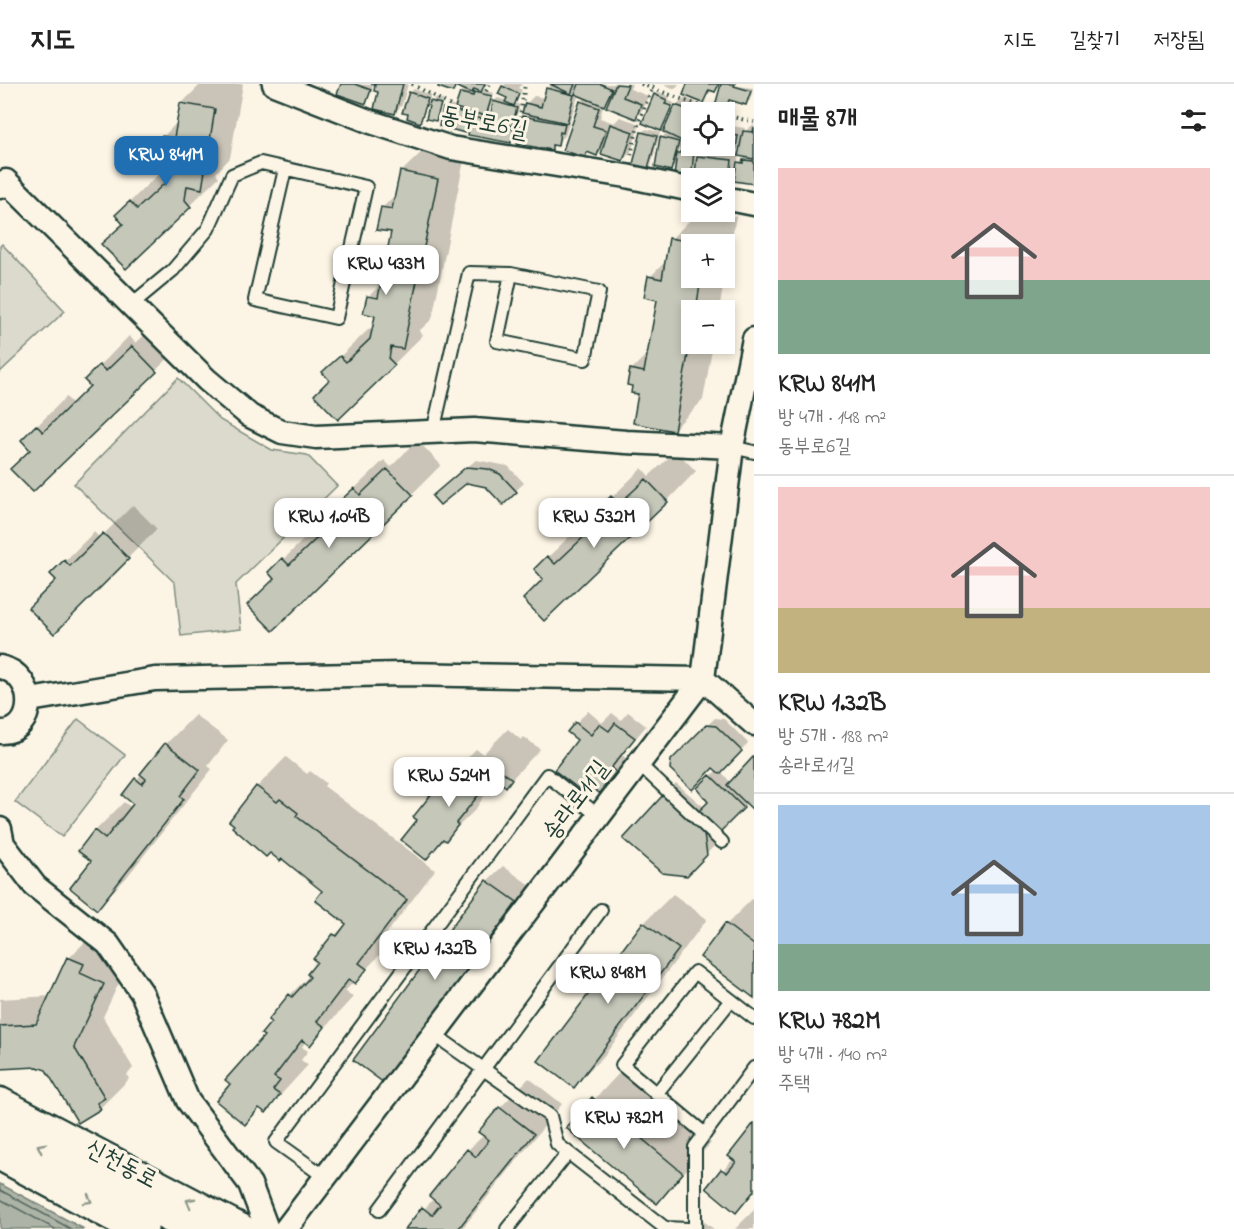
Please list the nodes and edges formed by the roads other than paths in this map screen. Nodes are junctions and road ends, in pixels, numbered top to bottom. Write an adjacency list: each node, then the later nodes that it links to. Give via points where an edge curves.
1 (273, 84): 4 (street, 동부로6길, via 451,148)
2 (285, 169): 2 (lane, via 366,187 336,318 255,300); 8 (lane, via 261,163 232,175 208,229 173,270)
3 (2, 181): 8 (street)
4 (681, 188)
5 (735, 200): 6 (street)
6 (754, 204)
7 (512, 274): 7 (lane, via 599,292 585,359 497,341); 10 (lane, via 469,273)
8 (132, 304): 10 (street, via 207,380 250,416 282,432 316,437)
9 (754, 339): 11 (street, 송라로11길)
10 (433, 432): 11 (street, via 474,430)
11 (743, 450): 13 (street, 송라로11길)
12 (0, 667): 14 (street, via 21,678)
13 (703, 679): 14 (street, via 402,674 155,679); 15 (street); 17 (street, 송라로11길)
14 (30, 700): 16 (street, via 16,727)
15 (754, 724)
16 (0, 732)
17 (639, 764): 18 (street, 송라로11길); 20 (lane)
18 (600, 817): 24 (street, 송라로11길); 33 (lane, via 547,775 276,1142)
19 (0, 829): 38 (street, via 3,844 35,886 108,944 142,993 188,1101 250,1184)
20 (722, 842)
21 (601, 910): 26 (lane)
22 (731, 1000): 23 (lane); 27 (lane); 27 (lane, via 695,972 622,1065)
23 (754, 1018)
24 (435, 1035): 26 (lane); 33 (street, 송라로11길)
25 (754, 1068): 30 (lane)
26 (484, 1069): 32 (lane, via 550,1116 557,1144); 34 (lane)
27 (656, 1094): 30 (lane)
28 (0, 1102): 37 (street, 신천동로, one-way to 28)
29 (0, 1126): 36 (main road, 신천동로, one-way to 29)
30 (705, 1134): 42 (lane, via 695,1147)
31 (0, 1153): 35 (main road, 신천동로, one-way to 35)
32 (568, 1153): 40 (lane); 41 (lane, via 665,1228)
33 (325, 1177): 39 (street, 송라로11길)
34 (380, 1210)
35 (141, 1229)
36 (196, 1229)
37 (242, 1229)
38 (267, 1229)
39 (286, 1229)
40 (507, 1229)
41 (688, 1229)
42 (695, 1229)

